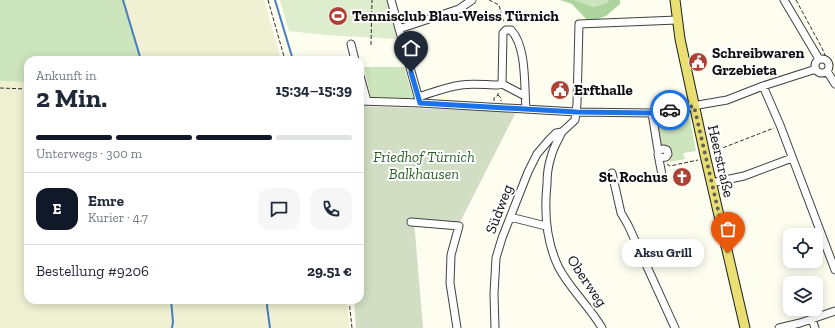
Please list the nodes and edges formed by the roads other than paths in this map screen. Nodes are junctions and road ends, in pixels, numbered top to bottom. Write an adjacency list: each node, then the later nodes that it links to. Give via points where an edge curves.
1 (391, 0): 6 (street)
2 (472, 0): 6 (street, via 459,9)
3 (675, 0): 5 (main road, Heerstraße)
4 (784, 0): 9 (street)
5 (677, 20): 19 (main road, Heerstraße); 22 (street, via 579,24)
6 (399, 29): 17 (street)
7 (351, 44): 8 (street)
8 (355, 56)
9 (819, 60): 10 (street); 11 (street, via 815,64)
10 (832, 61): 12 (street)
11 (816, 68): 12 (street, via 822,73); 15 (street)
12 (827, 71): 13 (street)
13 (835, 84)
14 (500, 85): 16 (street); 16 (street, via 503,33 511,30 515,34 523,60); 17 (street, via 461,85)
15 (763, 86): 19 (street, via 727,100); 24 (street)
16 (525, 96): 20 (street)
17 (419, 100): 18 (street); 20 (street)
18 (364, 101)
19 (694, 106): 21 (street); 27 (main road, Heerstraße)
20 (526, 109): 22 (street)
21 (652, 113): 22 (street); 26 (street, via 658,150 667,150 668,154 659,158)
22 (576, 116): 23 (street, Südweg)
23 (562, 132): 28 (street, Südweg, via 556,133 537,154); 30 (street, Oberweg, via 548,172)
24 (792, 158): 27 (street, via 744,176); 31 (street)
25 (612, 173): 37 (street, via 621,213)
26 (662, 175)
27 (711, 183): 38 (main road, Heerstraße)
28 (510, 216): 30 (street); 35 (street, Südweg, via 496,258)
29 (411, 222): 34 (street, via 459,226 451,255 450,283)
30 (546, 226): 36 (street, Oberweg, via 560,268)
31 (835, 270)
32 (835, 311): 33 (street)
33 (812, 319): 39 (street); 40 (street)
34 (457, 328)
35 (495, 328)
36 (602, 328)
37 (675, 328)
38 (745, 328)
39 (779, 328)
40 (814, 328)

